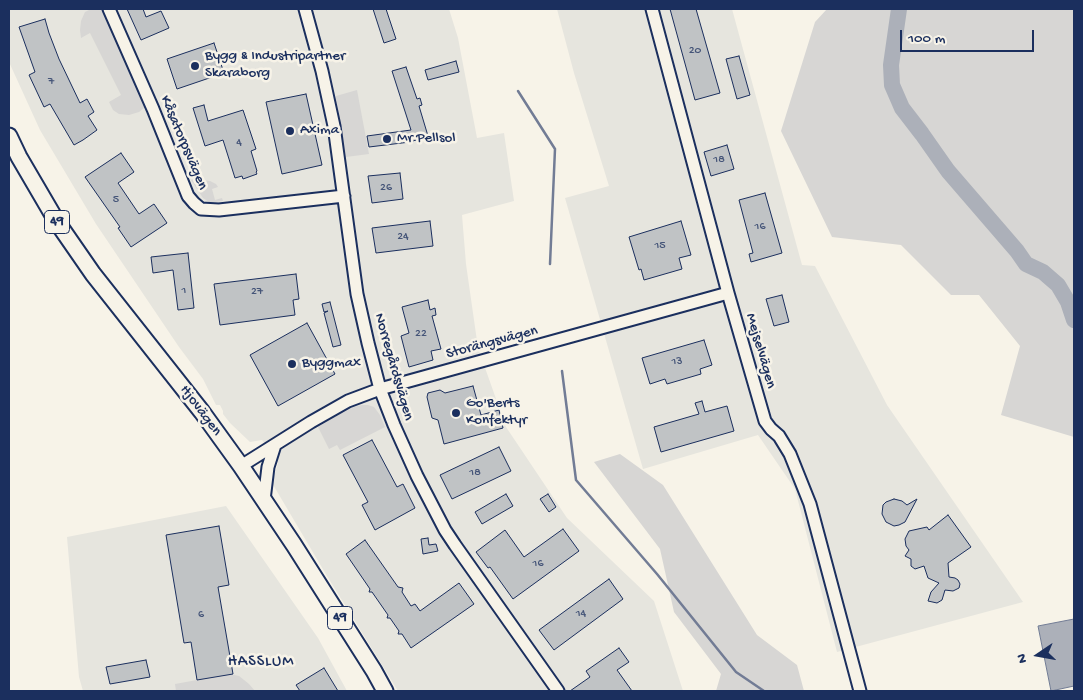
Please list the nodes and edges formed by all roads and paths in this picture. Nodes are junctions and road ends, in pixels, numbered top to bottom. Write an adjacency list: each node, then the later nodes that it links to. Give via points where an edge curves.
1 (109, 9): 5 (street, Kåsatorpsvägen, via 188,196 201,209 219,210)
2 (305, 9): 5 (street, Norregårdsvägen, via 332,118)
3 (652, 9): 6 (street, Mejselvägen)
4 (9, 136): 9 (main road, Hjovägen / 49, via 57,222 93,274)
5 (344, 196): 7 (street, Norregårdsvägen, via 357,294)
6 (728, 293): 7 (street, Storängsvägen); 13 (street, Mejselvägen, via 765,421 790,454 810,504)
7 (380, 389): 8 (street, Storängsvägen, via 348,401); 12 (street, Norregårdsvägen, via 410,463 445,530)
8 (274, 445): 9 (street, Storängsvägen); 10 (street)
9 (241, 466): 10 (main road, Hjovägen / 49)
10 (264, 500): 11 (main road, Hjovägen / 49)
11 (384, 691)
12 (558, 691)
13 (860, 691)

